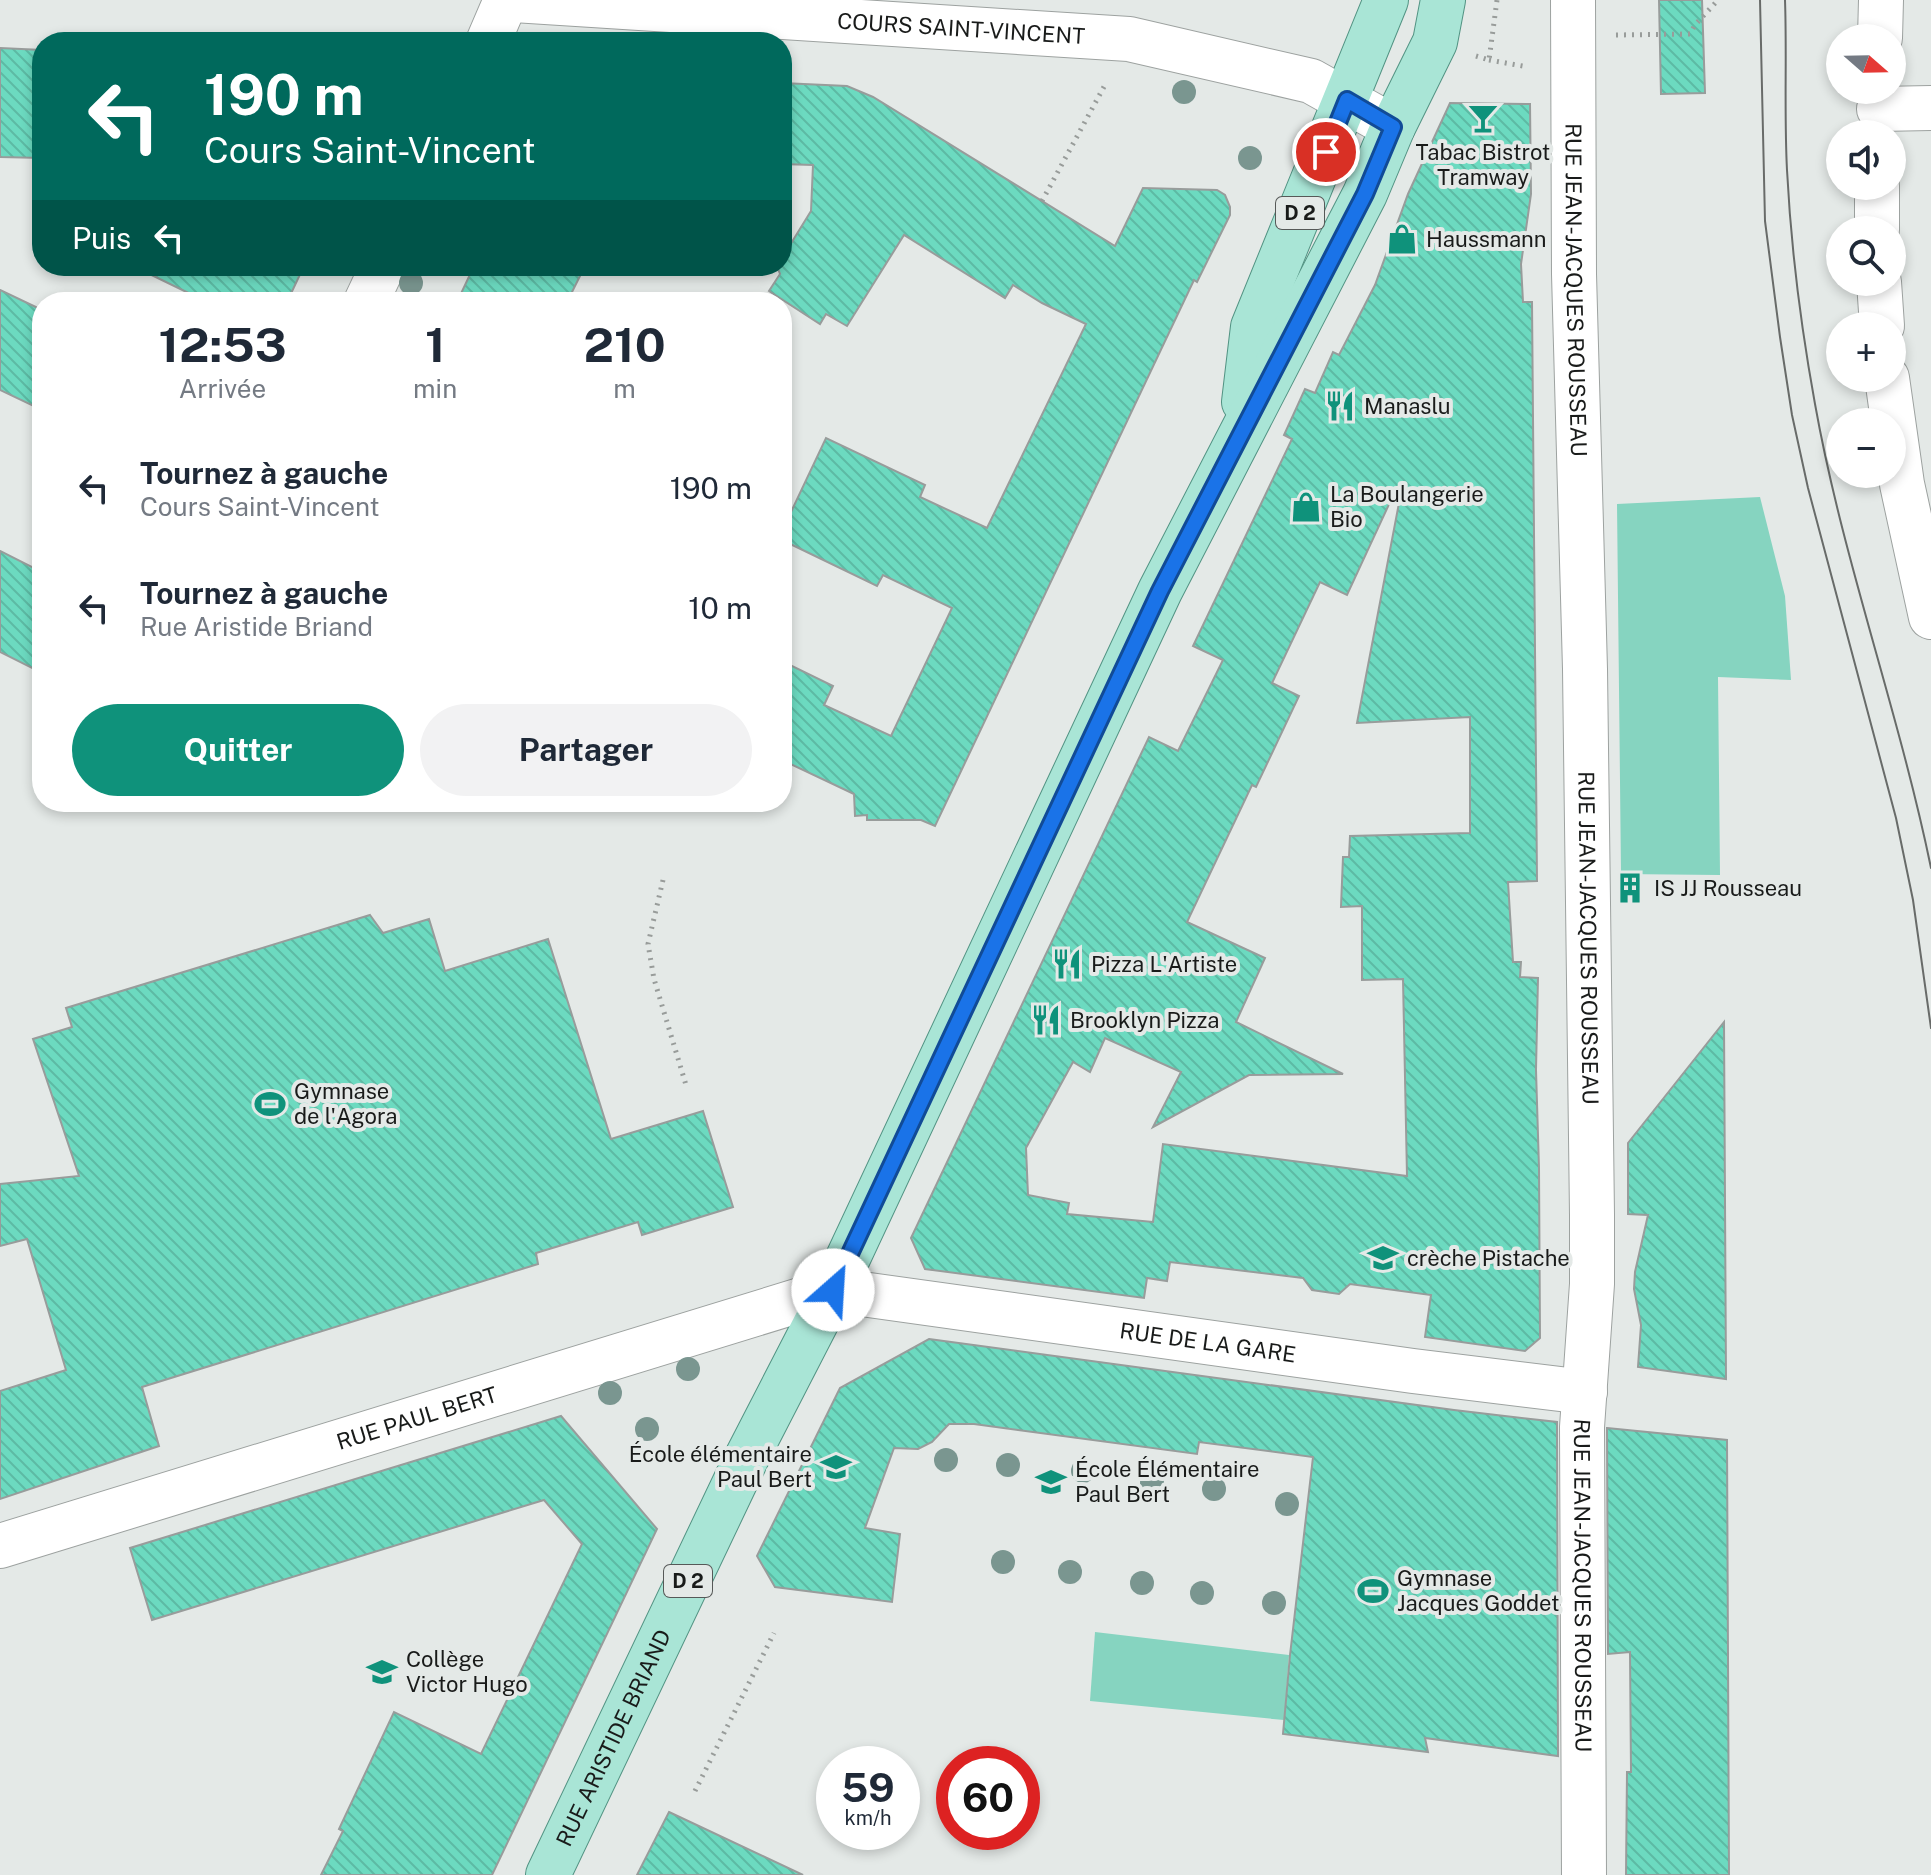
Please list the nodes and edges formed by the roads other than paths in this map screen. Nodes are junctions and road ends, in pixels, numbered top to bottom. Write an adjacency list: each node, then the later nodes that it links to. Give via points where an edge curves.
1 (506, 0): 8 (street)
2 (514, 0): 9 (street, COURS SAINT-VINCENT, via 1129,39 1311,81)
3 (1386, 0): 9 (main road, RUE ARISTIDE BRIAND / D 2)
4 (1443, 0): 12 (main road, RUE ARISTIDE BRIAND / D 2, via 1435,42)
5 (1573, 0): 17 (street, RUE JEAN-JACQUES ROUSSEAU, via 1592,1215)
6 (1881, 0): 7 (street)
7 (1880, 24)
8 (492, 32)
9 (1347, 100): 12 (street, COURS SAINT-VINCENT); 14 (main road, RUE ARISTIDE BRIAND / D 2, via 1253,327)
10 (1931, 108): 11 (street)
11 (1878, 111)
12 (1393, 127): 14 (main road, RUE ARISTIDE BRIAND / D 2, via 1365,194)
13 (1889, 392): 15 (street, via 1902,484)
14 (1240, 432): 16 (main road, RUE ARISTIDE BRIAND / D 2, via 1160,591)
15 (1931, 617)
16 (833, 1290): 17 (street, RUE DE LA GARE); 18 (street, RUE PAUL BERT); 19 (main road, RUE ARISTIDE BRIAND / D 2, via 748,1455)
17 (1585, 1392): 20 (street, RUE JEAN-JACQUES ROUSSEAU)
18 (0, 1546)
19 (548, 1875)
20 (1584, 1875)

